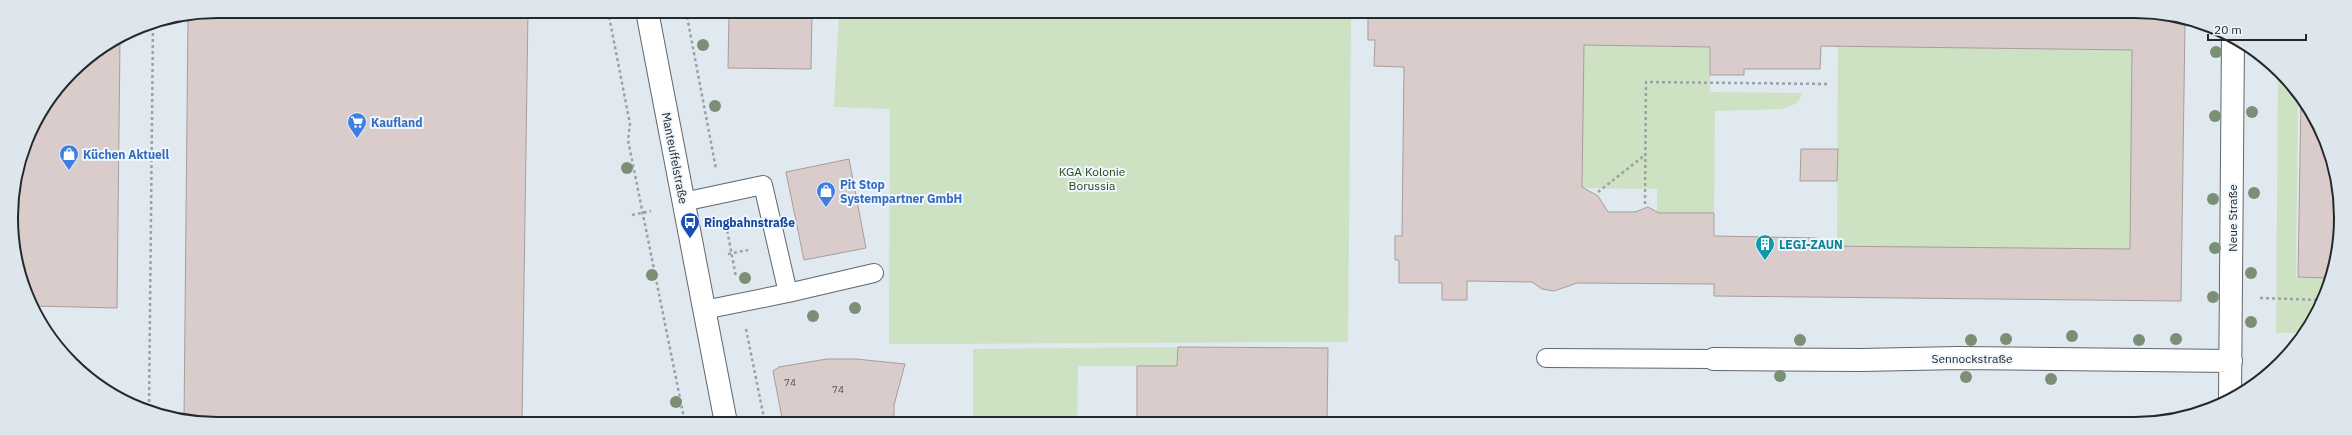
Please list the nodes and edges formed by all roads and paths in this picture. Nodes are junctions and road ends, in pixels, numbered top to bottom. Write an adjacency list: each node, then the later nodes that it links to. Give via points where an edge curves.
1 (609, 18): 11 (path, via 630,124 628,140)
2 (648, 18): 8 (street, Manteuffelstraße)
3 (153, 29): 24 (path)
4 (2233, 44): 17 (street, Neue Straße)
5 (1827, 84): 6 (path, via 1646,82)
6 (1646, 155): 7 (path); 9 (path)
7 (1598, 192)
8 (683, 202): 16 (lane, via 763,185); 19 (street, Manteuffelstraße)
9 (1645, 204)
10 (651, 212): 11 (path)
11 (643, 213): 12 (path); 25 (path)
12 (632, 215)
13 (748, 250): 14 (path)
14 (728, 254)
15 (874, 273): 16 (lane)
16 (788, 293): 19 (lane)
17 (2231, 297): 18 (path); 22 (street, Neue Straße)
18 (2316, 300)
19 (704, 310): 26 (street, Manteuffelstraße)
20 (1546, 358): 21 (lane)
21 (1714, 359): 22 (street, Sennockstraße)
22 (2231, 361): 23 (street, Neue Straße)
23 (2230, 392)
24 (149, 405)
25 (684, 417)
26 (725, 417)

